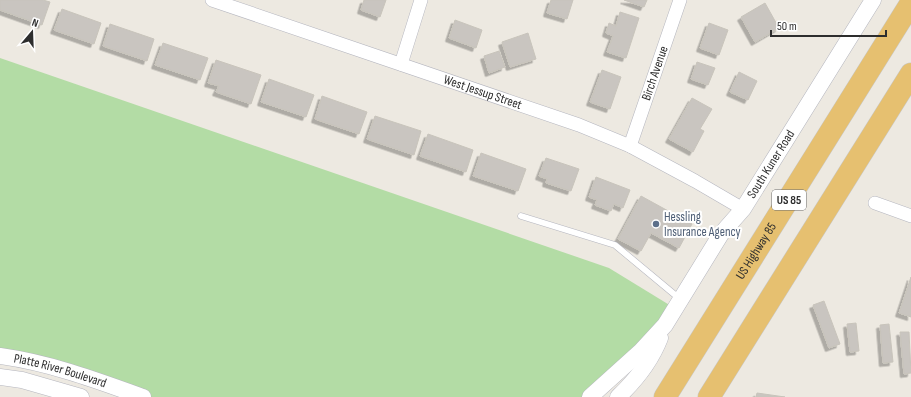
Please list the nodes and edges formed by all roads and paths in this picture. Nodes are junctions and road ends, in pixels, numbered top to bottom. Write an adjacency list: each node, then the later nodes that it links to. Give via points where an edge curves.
1 (212, 0): 6 (street, West Jessup Street)
2 (421, 0): 7 (street)
3 (680, 0): 9 (street, Birch Avenue)
4 (873, 0): 11 (street, South Kuner Road)
5 (911, 3): 22 (highway, US Highway 85 / US 85)
6 (235, 4): 7 (street, West Jessup Street)
7 (400, 64): 9 (street, West Jessup Street, via 579,125)
8 (911, 74): 23 (highway, US 85)
9 (630, 146): 11 (street, West Jessup Street)
10 (875, 203): 13 (street)
11 (743, 209): 14 (street, South Kuner Road, via 721,234)
12 (521, 216): 14 (lane, via 615,245)
13 (911, 216)
14 (681, 300): 15 (street, South Kuner Road)
15 (665, 325): 20 (street, via 641,352); 21 (street, via 651,357 635,380)
16 (0, 356): 19 (street, Platte River Boulevard, via 52,366)
17 (0, 377): 18 (street, Platte River Boulevard, via 22,380)
18 (80, 397)
19 (143, 397)
20 (590, 397)
21 (618, 397)
22 (665, 397)
23 (710, 397)

